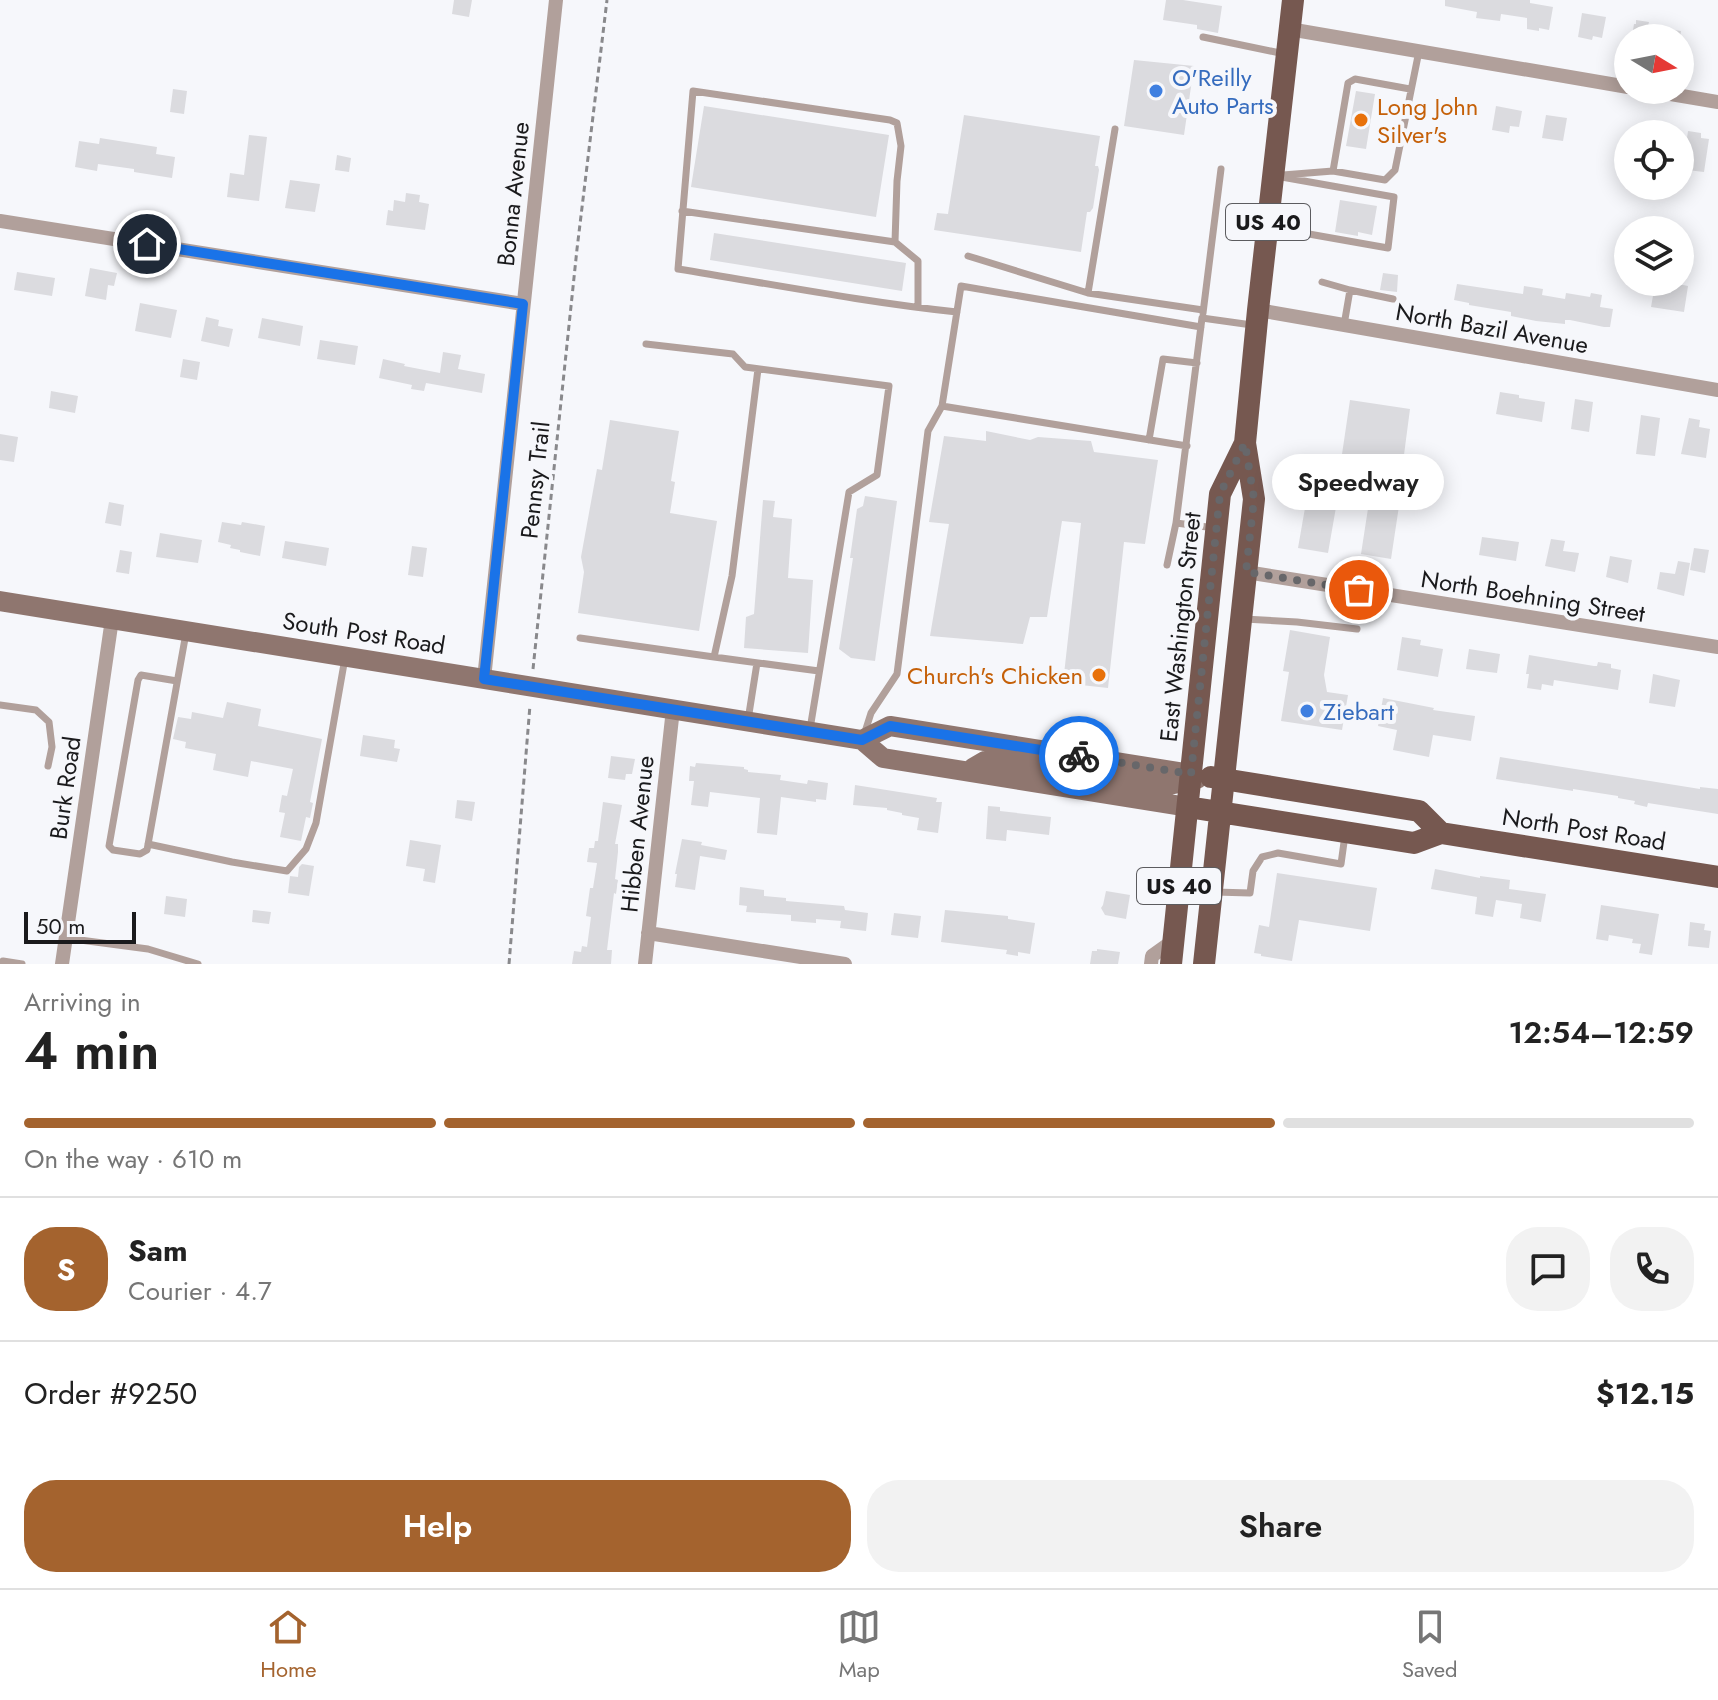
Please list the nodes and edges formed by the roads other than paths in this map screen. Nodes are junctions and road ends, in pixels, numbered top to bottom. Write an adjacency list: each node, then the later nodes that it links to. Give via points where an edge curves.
1 (556, 0): 24 (street, Bonna Avenue)
2 (1293, 0): 3 (main road, East Washington Street / US 40)
3 (1289, 29): 5 (street); 6 (main road, East Washington Street / US 40)
4 (1203, 37): 6 (lane)
5 (1419, 51): 7 (street); 8 (lane)
6 (1287, 54): 14 (main road, East Washington Street / US 40)
7 (1614, 85)
8 (1410, 89): 13 (lane, via 1395,170 1385,180); 13 (lane, via 1355,79 1348,83)
9 (1694, 98): 10 (street)
10 (1718, 102)
11 (1115, 129): 22 (lane)
12 (1221, 169): 28 (lane)
13 (1333, 171): 14 (lane)
14 (1273, 175): 17 (main road, East Washington Street / US 40); 17 (lane, via 1394,197 1388,248)
15 (682, 211): 18 (lane); 18 (lane, via 693,91 897,123 901,146); 25 (lane, via 678,269)
16 (0, 221): 24 (street)
17 (1267, 227): 27 (main road, East Washington Street / US 40)
18 (895, 242): 25 (lane, via 918,261)
19 (968, 256): 22 (lane)
20 (1322, 282): 21 (lane)
21 (1350, 290): 23 (lane); 29 (lane)
22 (1088, 293): 28 (lane)
23 (1393, 299)
24 (523, 304): 53 (street, Bonna Avenue)
25 (918, 307): 26 (lane)
26 (957, 312): 28 (lane, via 961,286); 34 (lane)
27 (1257, 318): 28 (lane); 29 (street, North Bazil Avenue); 36 (main road, East Washington Street / US 40)
28 (1202, 319): 31 (lane)
29 (1344, 325): 33 (street, North Bazil Avenue)
30 (646, 344): 32 (lane, via 733,354 745,367)
31 (1197, 363): 35 (lane, via 1163,359); 37 (lane)
32 (758, 369): 50 (lane, via 732,576); 52 (lane, via 889,386 877,475 849,492)
33 (1718, 390)
34 (942, 406): 35 (lane); 59 (lane, via 928,431 897,674 871,713)
35 (1149, 440): 37 (lane)
36 (1245, 443): 39 (main road, East Washington Street / US 40, via 1220,494); 41 (main road, East Washington Street / US 40, via 1254,499)
37 (1187, 446): 38 (lane)
38 (1176, 523): 39 (lane); 40 (lane)
39 (1217, 528): 62 (main road, East Washington Street / US 40)
40 (1167, 565)
41 (1246, 572): 44 (main road, East Washington Street / US 40); 48 (street, North Boehning Street)
42 (0, 601): 43 (main road, South Post Road)
43 (112, 619): 46 (main road, South Post Road); 70 (street, Burk Road)
44 (1242, 619): 45 (lane); 62 (main road, East Washington Street / US 40)
45 (1357, 629)
46 (186, 631): 49 (main road, South Post Road); 54 (lane)
47 (580, 638): 50 (lane)
48 (1718, 647)
49 (345, 657): 53 (main road, South Post Road); 66 (lane, via 316,823 306,849 287,871)
50 (714, 657): 51 (lane)
51 (757, 663): 52 (lane); 57 (lane)
52 (819, 671): 58 (lane)
53 (484, 679): 56 (main road, South Post Road)
54 (177, 681): 66 (lane); 66 (lane, via 141,675 109,846 140,854)
55 (0, 705): 60 (lane, via 36,710 49,722)
56 (673, 709): 57 (main road, South Post Road); 69 (street, Hibben Avenue)
57 (748, 721): 58 (main road, South Post Road)
58 (810, 731): 59 (main road, South Post Road)
59 (862, 740): 61 (main road, South Post Road, via 883,758); 62 (main road, South Post Road, via 890,726)
60 (48, 766)
61 (965, 771): 62 (main road, via 985,761 1031,764 1169,785); 63 (main road, South Post Road)
62 (1208, 774): 63 (main road, East Washington Street / US 40); 63 (main road, East Washington Street / US 40); 65 (main road, North Post Road, via 1419,811)
63 (1204, 810): 64 (main road, North Post Road); 68 (main road, East Washington Street / US 40); 71 (main road, East Washington Street / US 40)
64 (1345, 832): 65 (main road, North Post Road, via 1414,843); 68 (lane, via 1341,864 1278,853 1262,857 1253,871 1250,893)
65 (1441, 833): 67 (main road, North Post Road)
66 (148, 844)
67 (1718, 877)
68 (1212, 892): 80 (main road, East Washington Street / US 40)
69 (648, 933): 76 (street, Hibben Avenue); 77 (street)
70 (65, 938): 74 (street, Burk Road); 75 (lane, via 148,949)
71 (1173, 941): 78 (street, via 1152,956); 79 (main road, East Washington Street / US 40)
72 (3, 964): 73 (lane)
73 (22, 964)
74 (62, 964)
75 (198, 964)
76 (645, 964)
77 (845, 964)
78 (1151, 964)
79 (1171, 964)
80 (1204, 964)

